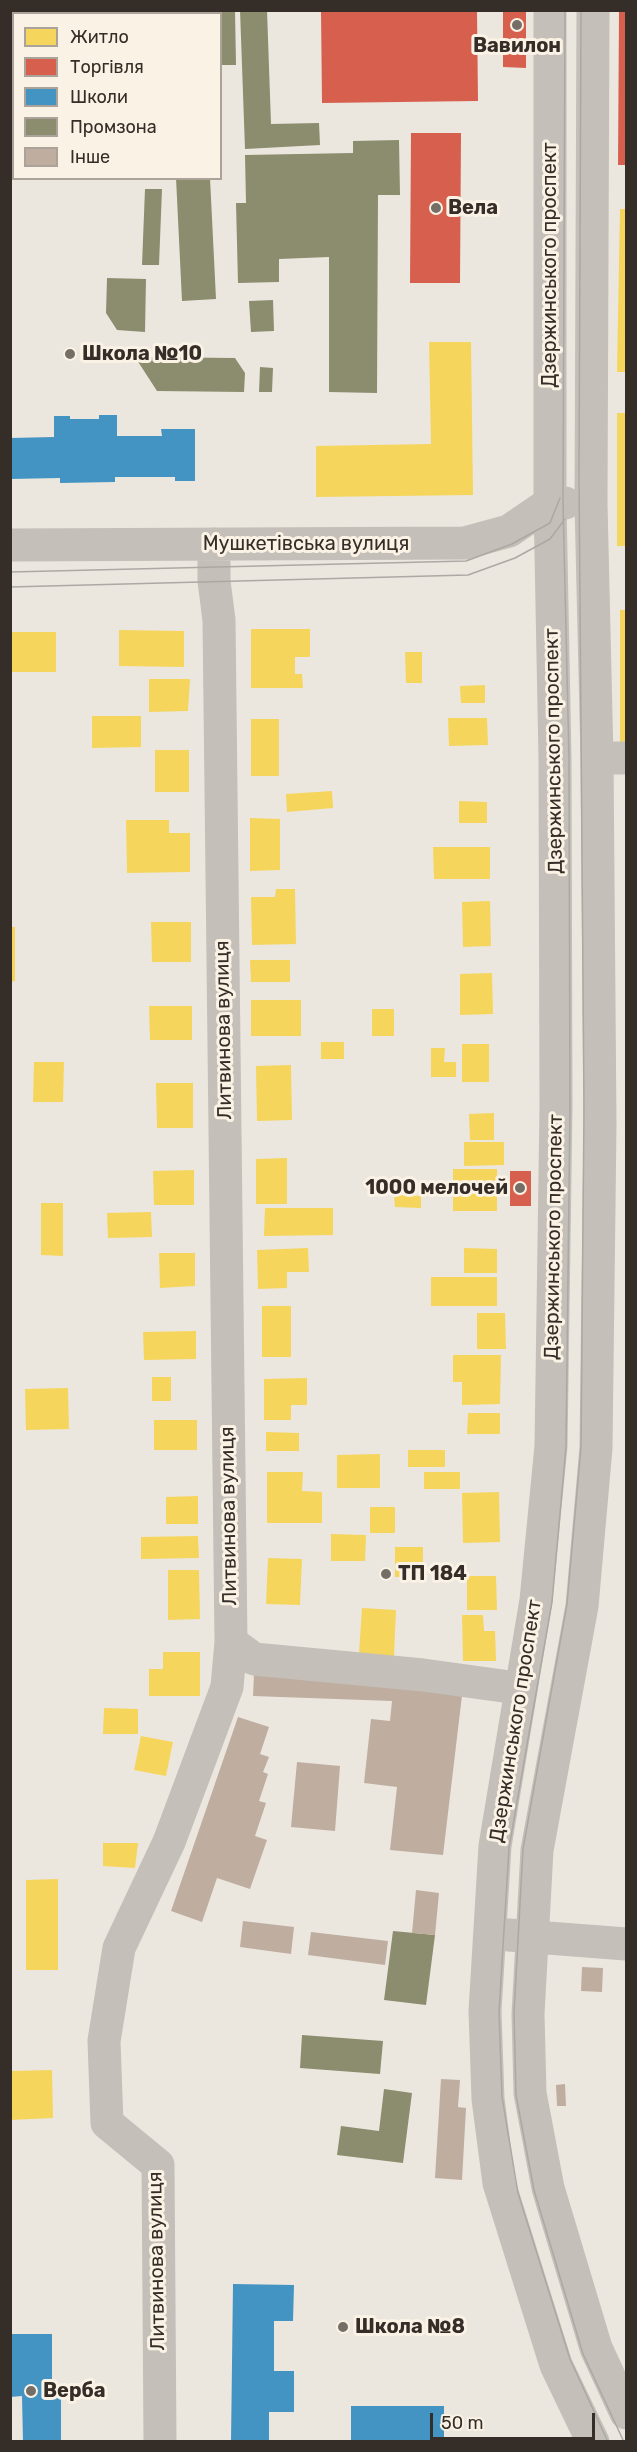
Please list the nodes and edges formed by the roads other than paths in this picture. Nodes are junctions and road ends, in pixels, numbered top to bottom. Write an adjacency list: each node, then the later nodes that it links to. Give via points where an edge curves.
1 (550, 10): 4 (street, Дзержинського проспект)
2 (593, 10): 3 (street, Дзержинського проспект)
3 (591, 502): 4 (street); 7 (street, Дзержинського проспект)
4 (550, 503): 5 (street, Мушкетівська вулиця, via 509,531 465,543); 10 (street, Дзержинського проспект, via 556,1096 551,1446 536,1600 495,1846)
5 (214, 544): 6 (street, Мушкетівська вулиця); 8 (street, Литвинова вулиця, via 219,620)
6 (10, 545)
7 (612, 758): 11 (street, Дзержинського проспект, via 600,1125 596,1448 582,1605 537,1850)
8 (231, 1642): 9 (street, via 254,1659); 14 (street, Литвинова вулиця, via 227,1687 169,1842 119,1948 104,2041 106,2123 158,2165)
9 (503, 1686)
10 (489, 1934): 11 (street); 15 (street, Дзержинського проспект, via 485,2011 488,2098 499,2183 556,2365)
11 (531, 1937): 12 (street); 13 (street, Дзержинського проспект, via 530,2093 546,2178 597,2348)
12 (627, 1944)
13 (627, 2413)
14 (160, 2442)
15 (593, 2442)

